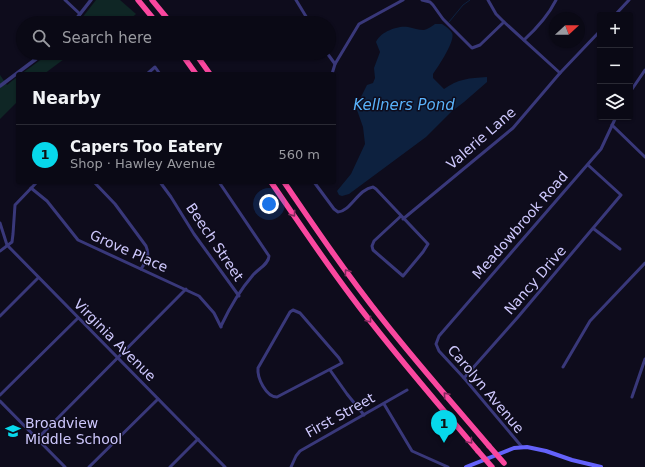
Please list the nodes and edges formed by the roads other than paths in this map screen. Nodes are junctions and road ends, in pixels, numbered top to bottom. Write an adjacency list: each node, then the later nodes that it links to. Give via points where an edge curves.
1 (65, 0): 12 (street)
2 (91, 0): 12 (street)
3 (138, 0): 13 (highway)
4 (152, 0): 14 (highway)
5 (296, 0): 15 (street)
6 (403, 0): 23 (street, via 359,24)
7 (422, 0): 16 (street, via 433,5 472,48 480,45)
8 (488, 0): 16 (street)
9 (556, 0): 18 (street, via 539,26)
10 (629, 0): 11 (street)
11 (618, 12)
12 (80, 14)
13 (151, 16)
14 (165, 16)
15 (306, 16)
16 (504, 22): 18 (street)
17 (597, 34): 31 (street, Valerie Lane)
18 (524, 40): 31 (street)
19 (35, 60): 25 (street)
20 (186, 60): 28 (highway)
21 (200, 60): 29 (highway)
22 (332, 60): 23 (street)
23 (335, 64): 30 (street)
24 (645, 70): 34 (street)
25 (19, 72)
26 (149, 72): 27 (street, via 155,67)
27 (159, 72)
28 (195, 72)
29 (209, 72)
30 (332, 72)
31 (560, 73): 47 (street, Valerie Lane, via 513,128)
32 (16, 74): 33 (street)
33 (0, 86)
34 (633, 88)
35 (615, 120): 36 (street, Meadowbrook Road)
36 (612, 126): 37 (street); 38 (street, Meadowbrook Road, via 602,149)
37 (644, 154)
38 (588, 165): 49 (street, Nancy Drive, via 621,195); 60 (street, Meadowbrook Road, via 440,336)
39 (36, 184): 46 (street)
40 (96, 184): 54 (street, via 115,204 146,246 148,259)
41 (161, 184): 57 (street, Beech Street)
42 (220, 184): 57 (street, via 269,256 267,263 257,270)
43 (272, 184): 84 (highway, one-way to 84, bridge, via 363,312)
44 (285, 184): 76 (highway, one-way to 44, bridge, via 379,315)
45 (315, 184): 47 (street, via 338,212 345,209 366,188 373,187)
46 (31, 188): 50 (street, via 15,205 12,242); 54 (street, Grove Place, via 47,202 78,240)
47 (402, 217): 47 (street, Valerie Lane, via 428,244 403,276 373,250 372,246 378,237)
48 (0, 223): 50 (street, Virginia Avenue)
49 (594, 229): 51 (street); 65 (street, Nancy Drive)
50 (6, 245): 52 (street); 55 (street, Virginia Avenue)
51 (620, 249)
52 (0, 251)
53 (645, 263): 63 (street, via 590,320)
54 (141, 269): 56 (street, Grove Place)
55 (38, 278): 58 (street); 59 (street, Virginia Avenue)
56 (186, 289): 57 (street, Grove Place, via 199,296 221,327); 61 (street)
57 (239, 296)
58 (0, 316)
59 (78, 318): 61 (street, Virginia Avenue); 67 (street)
60 (436, 344): 65 (street, Carolyn Avenue, via 439,351)
61 (117, 358): 69 (street, Virginia Avenue); 73 (street)
62 (645, 359): 68 (street)
63 (562, 367)
64 (330, 370): 64 (street, via 277,397 269,394 258,372 292,310 300,313 339,358 342,363); 72 (street)
65 (464, 378): 75 (street, Carolyn Avenue)
66 (407, 390): 71 (street, First Street)
67 (0, 395)
68 (632, 397)
69 (158, 399): 74 (street, Virginia Avenue); 78 (street)
70 (0, 401): 73 (street)
71 (384, 404): 72 (street, First Street); 82 (street, via 412,451)
72 (364, 415): 81 (street, First Street, via 300,451)
73 (37, 438): 77 (street)
74 (198, 439): 79 (street); 80 (street, Virginia Avenue)
75 (522, 447): 83 (main road); 85 (main road, via 536,448)
76 (506, 465)
77 (65, 467)
78 (89, 467)
79 (170, 467)
80 (225, 467)
81 (291, 467)
82 (448, 467)
83 (466, 467)
84 (492, 467)
85 (601, 467)

